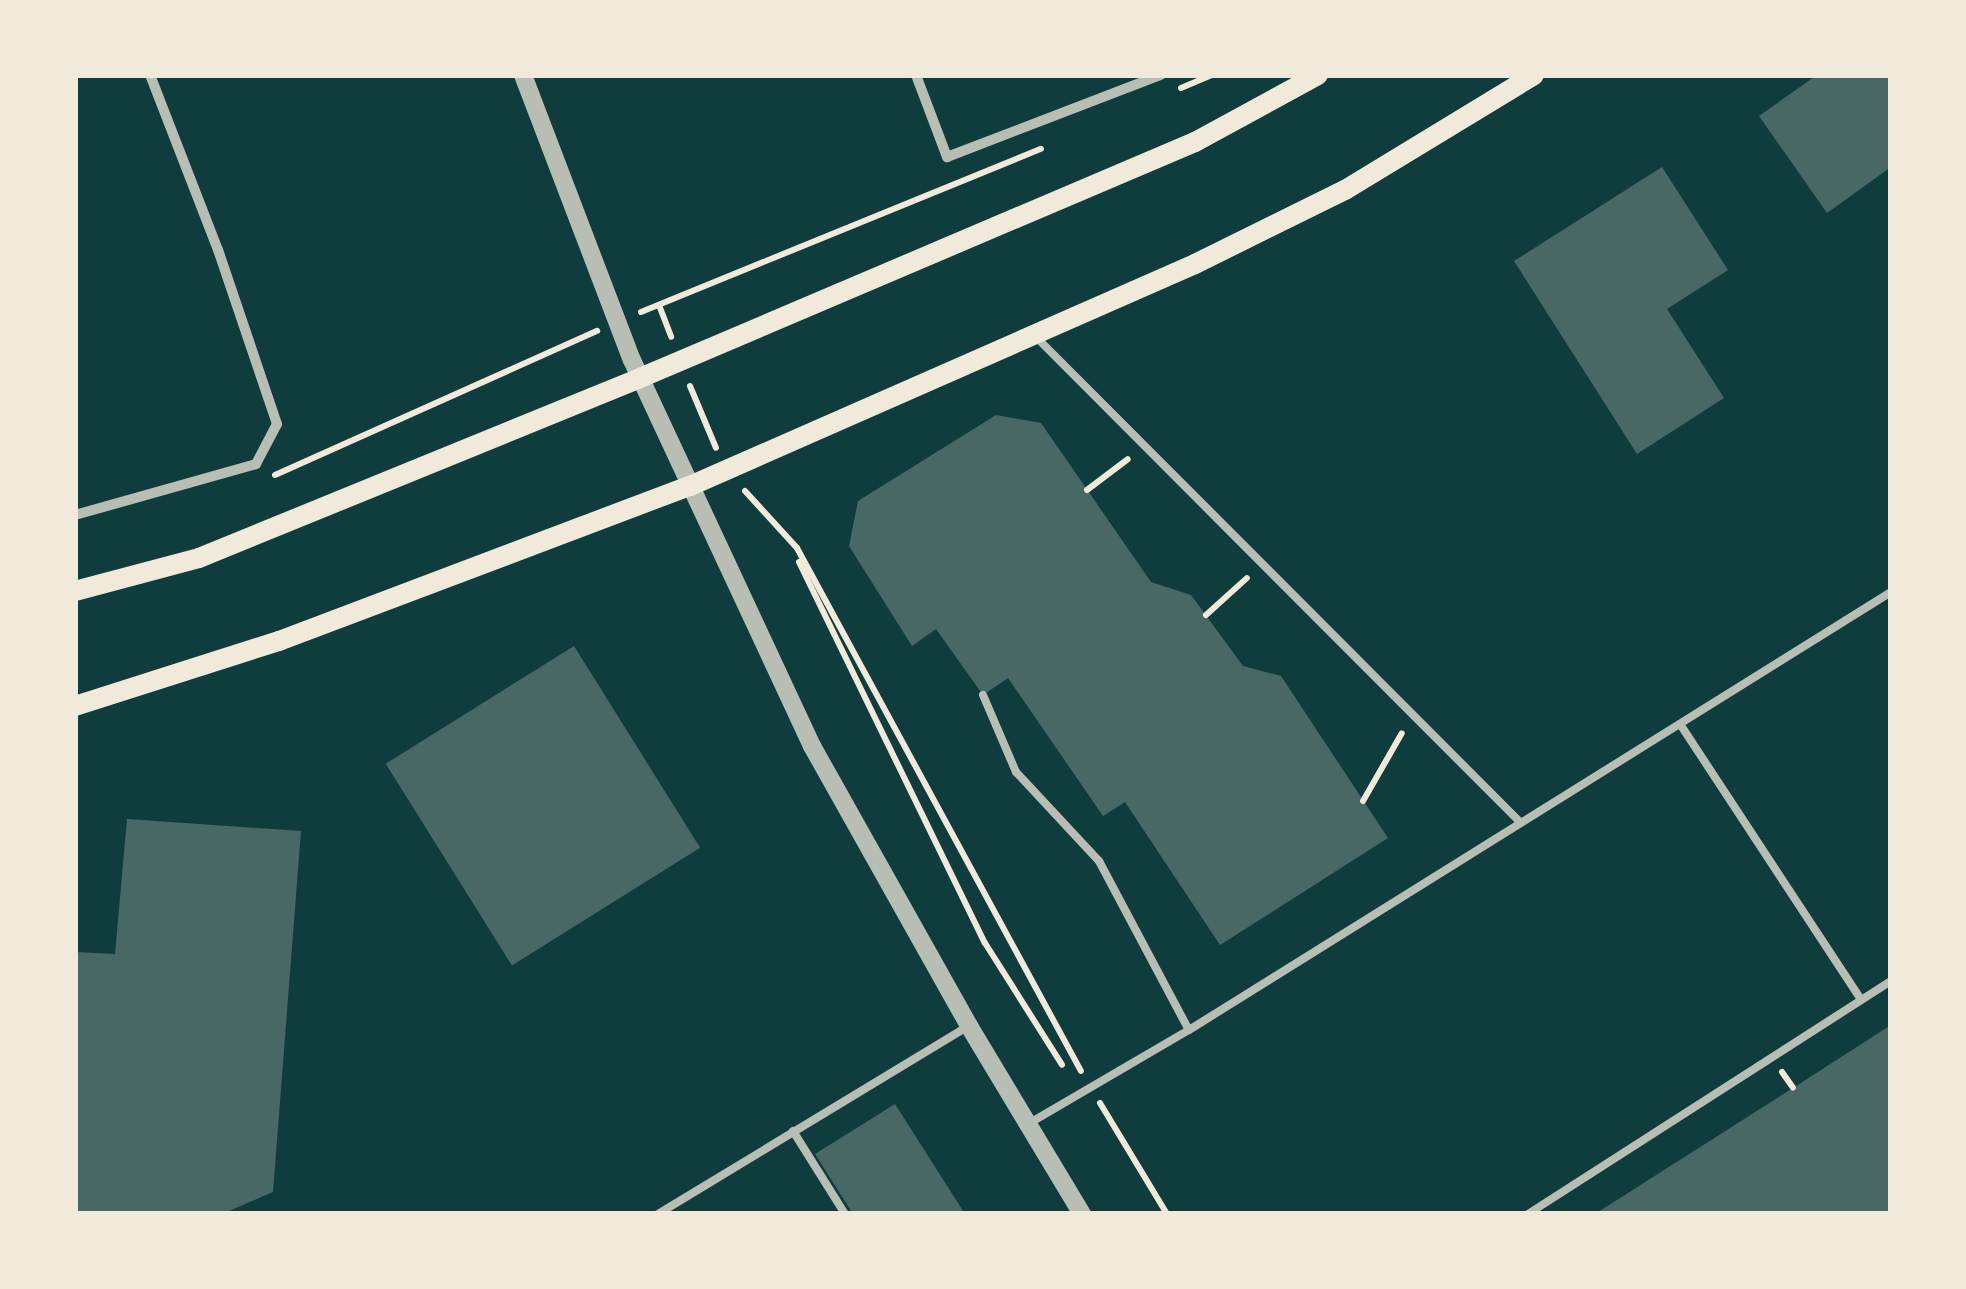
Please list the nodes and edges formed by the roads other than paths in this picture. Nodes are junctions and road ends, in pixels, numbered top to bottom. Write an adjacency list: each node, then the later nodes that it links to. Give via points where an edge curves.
1 (150, 75): 10 (street, via 278,424 256,464)
2 (523, 75): 8 (street)
3 (916, 75): 4 (street, via 947,157)
4 (1161, 75)
5 (1318, 75): 8 (main road, via 1195,142)
6 (1534, 75): 7 (main road, via 1345,190)
7 (1032, 333): 9 (main road); 16 (lane)
8 (640, 378): 9 (street); 11 (main road, via 199,558)
9 (690, 486): 14 (main road, via 279,641); 19 (street, via 812,746)
10 (75, 515)
11 (75, 591)
12 (1891, 592): 15 (lane)
13 (983, 694): 20 (lane, via 1016,772 1099,861)
14 (75, 706)
15 (1680, 724): 16 (lane); 18 (lane)
16 (1521, 823): 20 (lane)
17 (1891, 981): 18 (lane)
18 (1861, 1000): 26 (lane)
19 (970, 1026): 21 (street); 22 (lane)
20 (1189, 1030): 21 (lane)
21 (1028, 1124): 25 (street)
22 (794, 1132): 23 (lane); 24 (lane)
23 (658, 1214)
24 (844, 1214)
25 (1082, 1214)
26 (1528, 1214)

